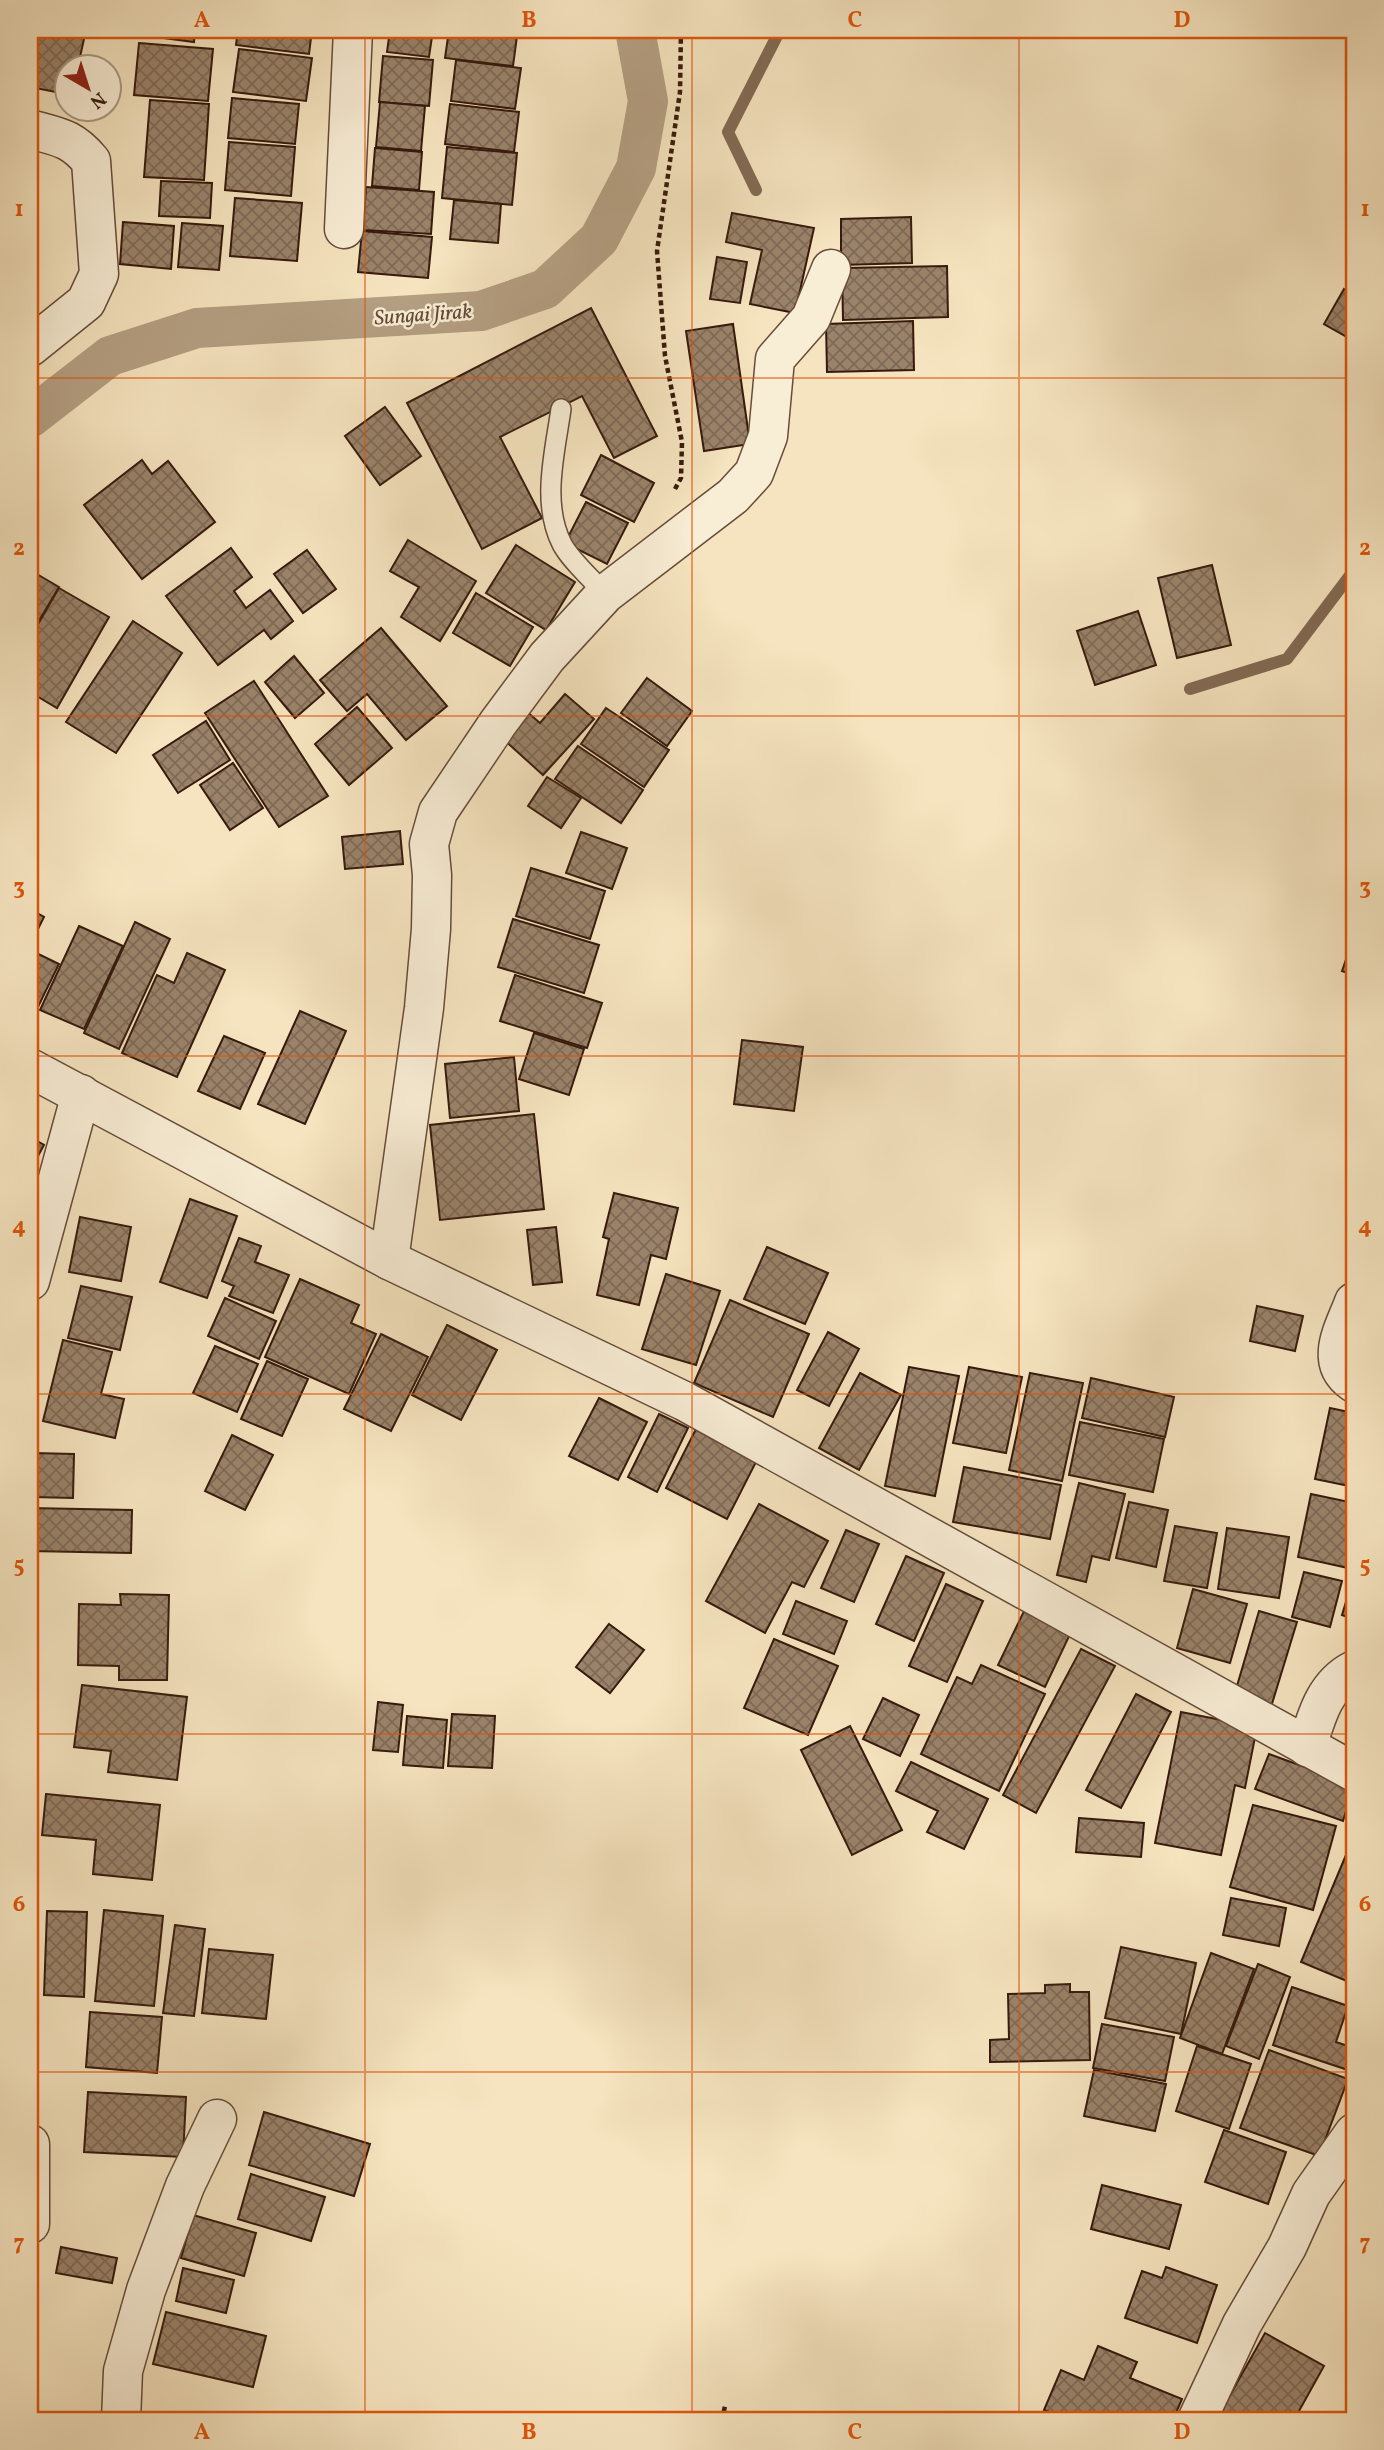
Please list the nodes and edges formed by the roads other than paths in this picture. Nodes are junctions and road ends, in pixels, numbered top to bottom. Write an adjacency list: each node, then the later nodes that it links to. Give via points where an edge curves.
1 (353, 30): 3 (street)
2 (30, 129): 5 (street, via 68,139 91,161 99,274 86,302)
3 (344, 229)
4 (831, 269): 7 (street, via 811,318 775,359 768,436 754,473 733,496)
5 (30, 347)
6 (561, 409): 7 (lane, via 550,490 554,519 562,546)
7 (605, 594): 10 (street, via 547,657 438,812 429,844 431,929 424,1008)
8 (30, 1068): 9 (street)
9 (81, 1094): 10 (street); 11 (street)
10 (389, 1260): 15 (street, via 684,1401)
11 (30, 1281)
12 (1354, 1302): 13 (street, via 1337,1350 1340,1368)
13 (1354, 1383)
14 (1354, 1670): 15 (street, via 1320,1705)
15 (1307, 1747): 16 (street)
16 (1354, 1772)
17 (217, 2119): 21 (street, via 185,2186 146,2290 123,2371)
18 (1354, 2133): 22 (street, via 1311,2194)
19 (30, 2144): 20 (street)
20 (30, 2224)
21 (121, 2420)
22 (1197, 2420)

